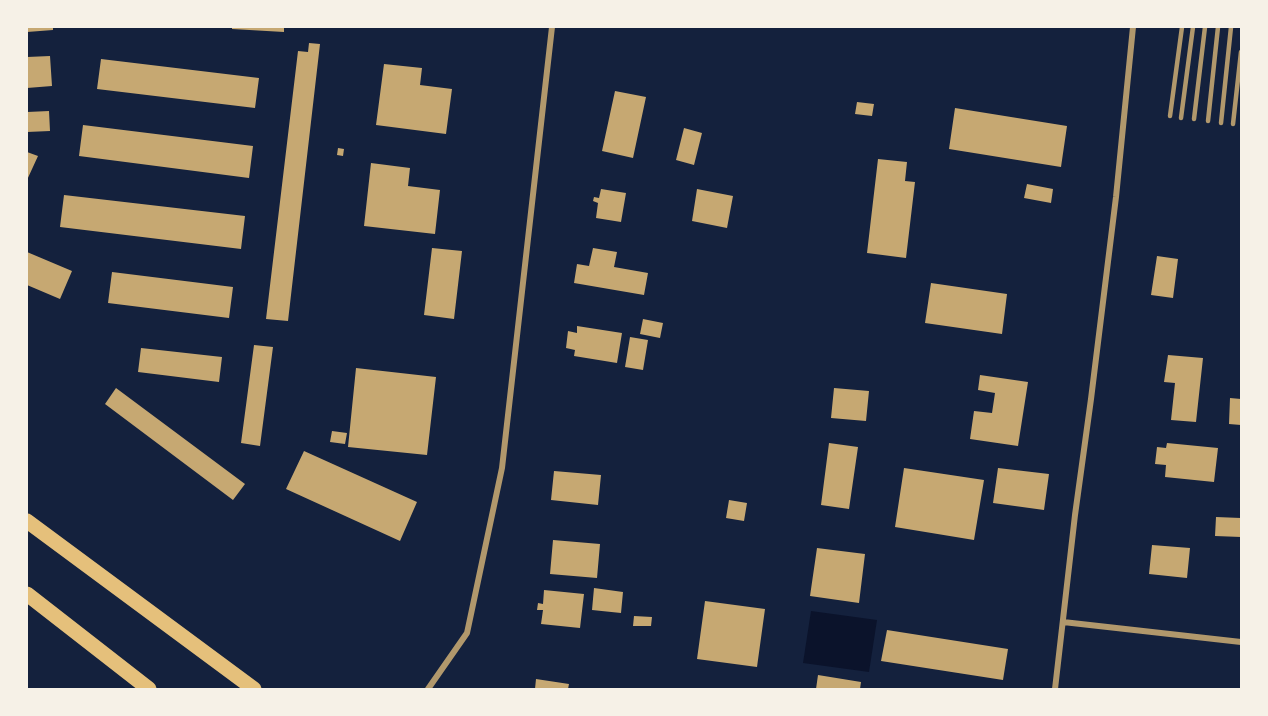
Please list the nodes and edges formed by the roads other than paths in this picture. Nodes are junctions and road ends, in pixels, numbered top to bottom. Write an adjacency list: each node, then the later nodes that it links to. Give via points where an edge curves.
1 (552, 27): 21 (street, via 502,468 467,633)
2 (1133, 27): 17 (street, via 1115,208)
3 (1182, 27): 9 (lane)
4 (1193, 27): 10 (lane)
5 (1205, 27): 11 (lane)
6 (1218, 27): 12 (lane)
7 (1232, 27): 13 (lane)
8 (1241, 52): 14 (lane)
9 (1170, 117)
10 (1181, 118)
11 (1194, 119)
12 (1208, 121)
13 (1221, 123)
14 (1233, 124)
15 (27, 521): 20 (main road)
16 (27, 594): 19 (main road)
17 (1063, 622): 18 (street); 22 (street)
18 (1241, 642)
19 (149, 689)
20 (254, 689)
21 (428, 689)
22 (1055, 689)

